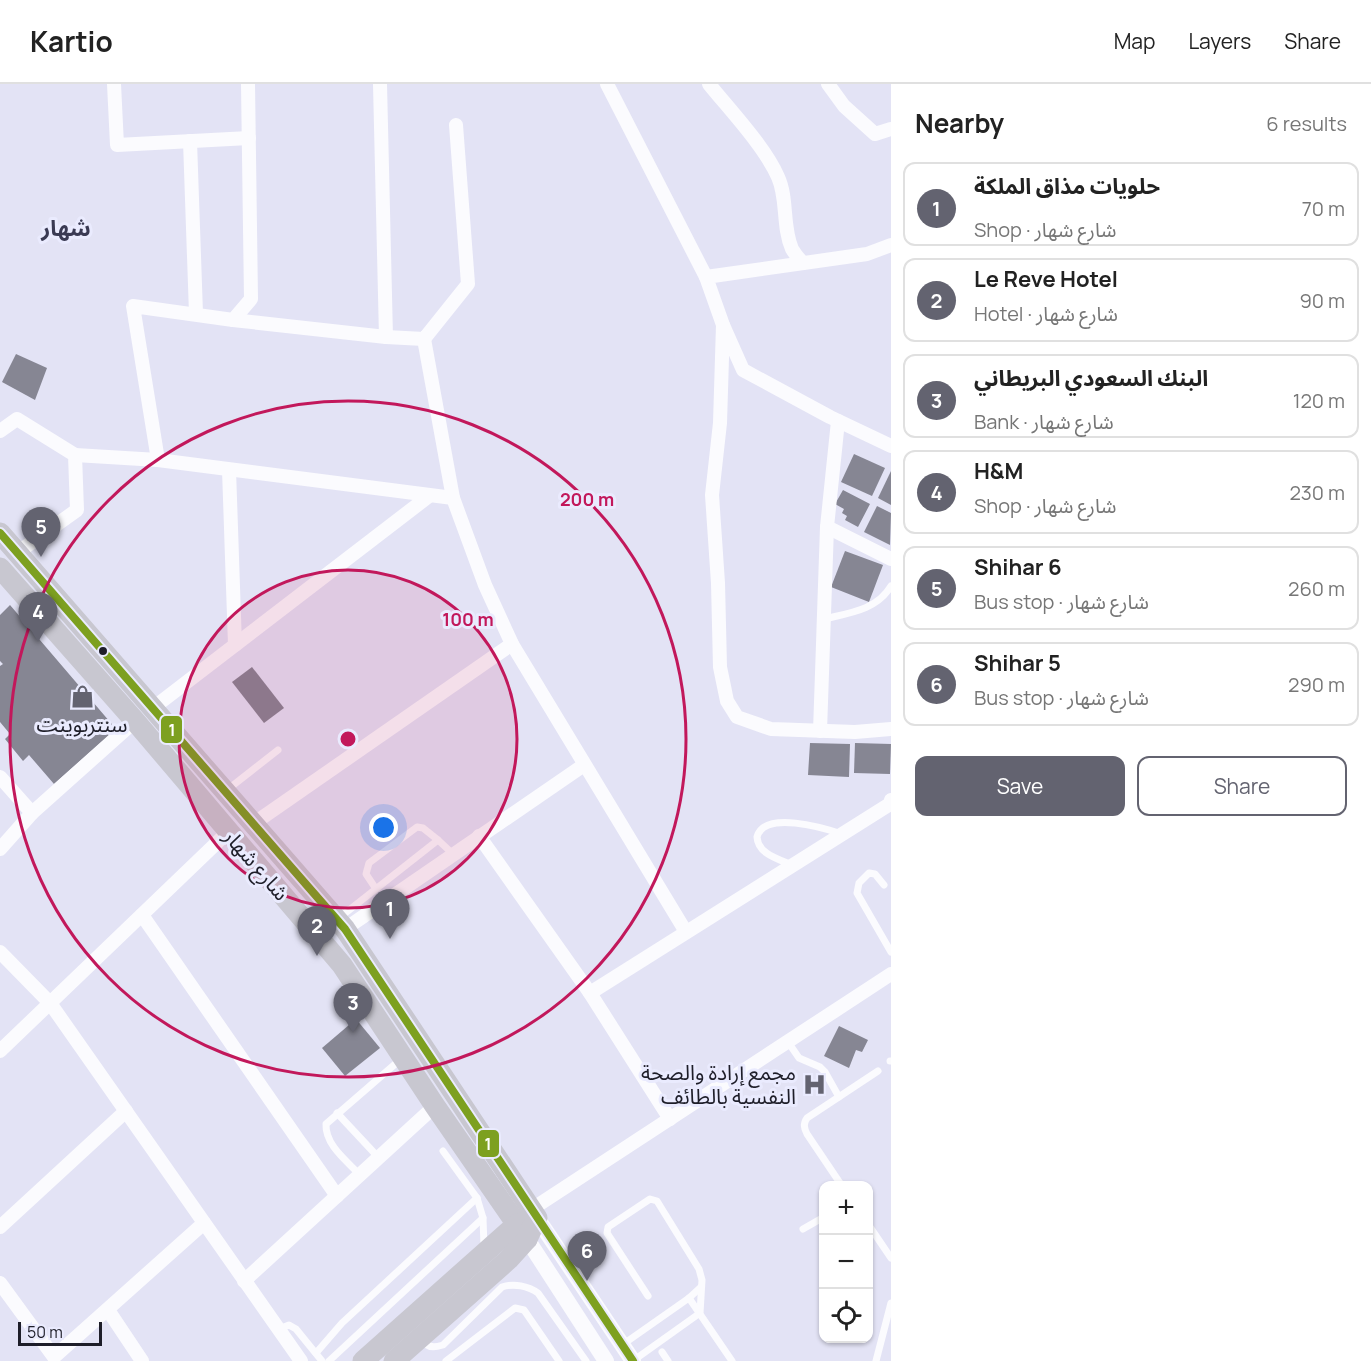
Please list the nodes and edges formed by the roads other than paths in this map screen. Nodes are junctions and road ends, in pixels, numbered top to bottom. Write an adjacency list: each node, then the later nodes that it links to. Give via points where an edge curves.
1 (114, 84): 10 (street, via 117,145)
2 (248, 84): 9 (street)
3 (380, 84): 17 (street)
4 (607, 84): 13 (street)
5 (709, 84): 12 (street, via 778,176 789,239)
6 (828, 84): 8 (street, via 844,106 875,134)
7 (456, 125): 18 (street, via 468,284)
8 (891, 129)
9 (249, 138): 10 (street); 15 (street, via 251,299)
10 (190, 141): 14 (street)
11 (891, 245): 12 (street, via 867,254)
12 (803, 263): 13 (street)
13 (706, 277): 16 (street)
14 (196, 314): 15 (street); 23 (street, via 134,306)
15 (233, 320): 17 (street)
16 (723, 325): 19 (street, via 743,370); 39 (street, via 720,423 712,495 720,667 727,701 737,717 751,723 771,729)
17 (386, 337): 18 (street)
18 (424, 339): 26 (street)
19 (838, 421): 21 (street); 27 (street)
20 (3, 424): 22 (street, via 17,419)
21 (891, 446)
22 (75, 455): 23 (street); 29 (street, via 77,510)
23 (158, 460): 24 (street)
24 (229, 470): 25 (street); 35 (street)
25 (429, 496): 26 (street); 35 (street)
26 (453, 498): 34 (street)
27 (827, 527): 30 (street); 33 (street)
28 (0, 534): 29 (main road, شارع شهار)
29 (17, 553): 36 (main road, شارع شهار)
30 (891, 559)
31 (2, 572): 37 (main road, شارع شهار)
32 (891, 586): 33 (lane, via 877,603)
33 (824, 619): 39 (street)
34 (512, 644): 41 (street); 46 (street)
35 (235, 645): 36 (street)
36 (153, 708): 43 (main road, شارع شهار)
37 (135, 721): 45 (street); 47 (main road, شارع شهار)
38 (891, 729): 39 (street)
39 (820, 731)
40 (278, 750): 43 (lane)
41 (584, 765): 49 (street); 58 (street)
42 (0, 777): 45 (street)
43 (225, 792): 46 (main road, شارع شهار)
44 (891, 800): 48 (street)
45 (32, 813): 51 (street)
46 (253, 824): 57 (main road, شارع شهار)
47 (228, 832): 56 (street); 66 (main road, شارع شهار, via 342,965)
48 (842, 834): 53 (street); 53 (lane, via 800,823 762,828 757,837 764,852)
49 (479, 836): 52 (street); 62 (street)
50 (438, 840): 52 (lane); 55 (lane); 55 (lane, via 417,827 369,863 366,874)
51 (0, 849)
52 (453, 854): 57 (street)
53 (792, 865): 58 (street)
54 (884, 885): 60 (lane, via 869,873 859,883 857,893)
55 (376, 889): 57 (lane)
56 (142, 915): 63 (street); 77 (street)
57 (341, 924): 81 (main road, شارع شهار)
58 (686, 932): 62 (street)
59 (0, 952): 63 (street)
60 (891, 952)
61 (891, 974): 64 (street)
62 (590, 993): 72 (street)
63 (50, 1003): 65 (street); 70 (street)
64 (788, 1042): 68 (lane, via 799,1058 825,1072); 72 (street)
65 (0, 1051)
66 (403, 1058): 69 (main road, شارع شهار); 71 (lane)
67 (878, 1071): 68 (lane)
68 (839, 1097): 76 (lane, via 807,1118 804,1128)
69 (435, 1106): 74 (street); 81 (main road, شارع شهار)
70 (126, 1111): 82 (street); 83 (street)
71 (337, 1113): 74 (lane); 75 (lane, via 326,1124 331,1145)
72 (670, 1119): 81 (street)
73 (443, 1150): 78 (lane)
74 (379, 1158): 75 (street)
75 (360, 1175): 77 (street)
76 (839, 1181)
77 (337, 1196): 89 (street)
78 (477, 1198): 79 (lane); 101 (lane, via 342,1323)
79 (483, 1218): 86 (lane); 106 (lane)
80 (819, 1220): 84 (lane)
81 (528, 1222): 86 (main road); 88 (main road); 99 (street, شارع شهار); 111 (street, شارع شهار)
82 (204, 1223): 89 (street); 95 (street)
83 (0, 1227)
84 (803, 1229)
85 (873, 1231): 87 (lane)
86 (484, 1253): 107 (main road)
87 (891, 1258)
88 (509, 1259): 98 (lane, via 425,1344 434,1348); 108 (main road)
89 (244, 1281): 97 (street)
90 (1, 1285): 95 (street, via 54,1357)
91 (701, 1287): 92 (lane, via 699,1269 657,1201 650,1199 608,1227 607,1233); 93 (lane); 96 (lane)
92 (648, 1296)
93 (689, 1298): 96 (lane); 99 (lane)
94 (891, 1304): 115 (lane)
95 (108, 1310): 103 (street)
96 (700, 1313): 112 (lane); 114 (lane)
97 (279, 1329): 101 (lane, via 289,1325 296,1329); 104 (street)
98 (443, 1345): 102 (lane); 110 (lane, via 502,1287 514,1285 538,1293)
99 (622, 1345): 112 (street, شارع شهار)
100 (662, 1352): 113 (lane)
101 (316, 1353): 105 (lane)
102 (449, 1359): 109 (lane, via 515,1308 521,1308)
103 (142, 1361)
104 (301, 1361)
105 (322, 1361)
106 (329, 1361)
107 (363, 1361)
108 (394, 1361)
109 (559, 1361)
110 (586, 1361)
111 (606, 1361)
112 (633, 1361)
113 (668, 1361)
114 (732, 1361)
115 (876, 1361)

